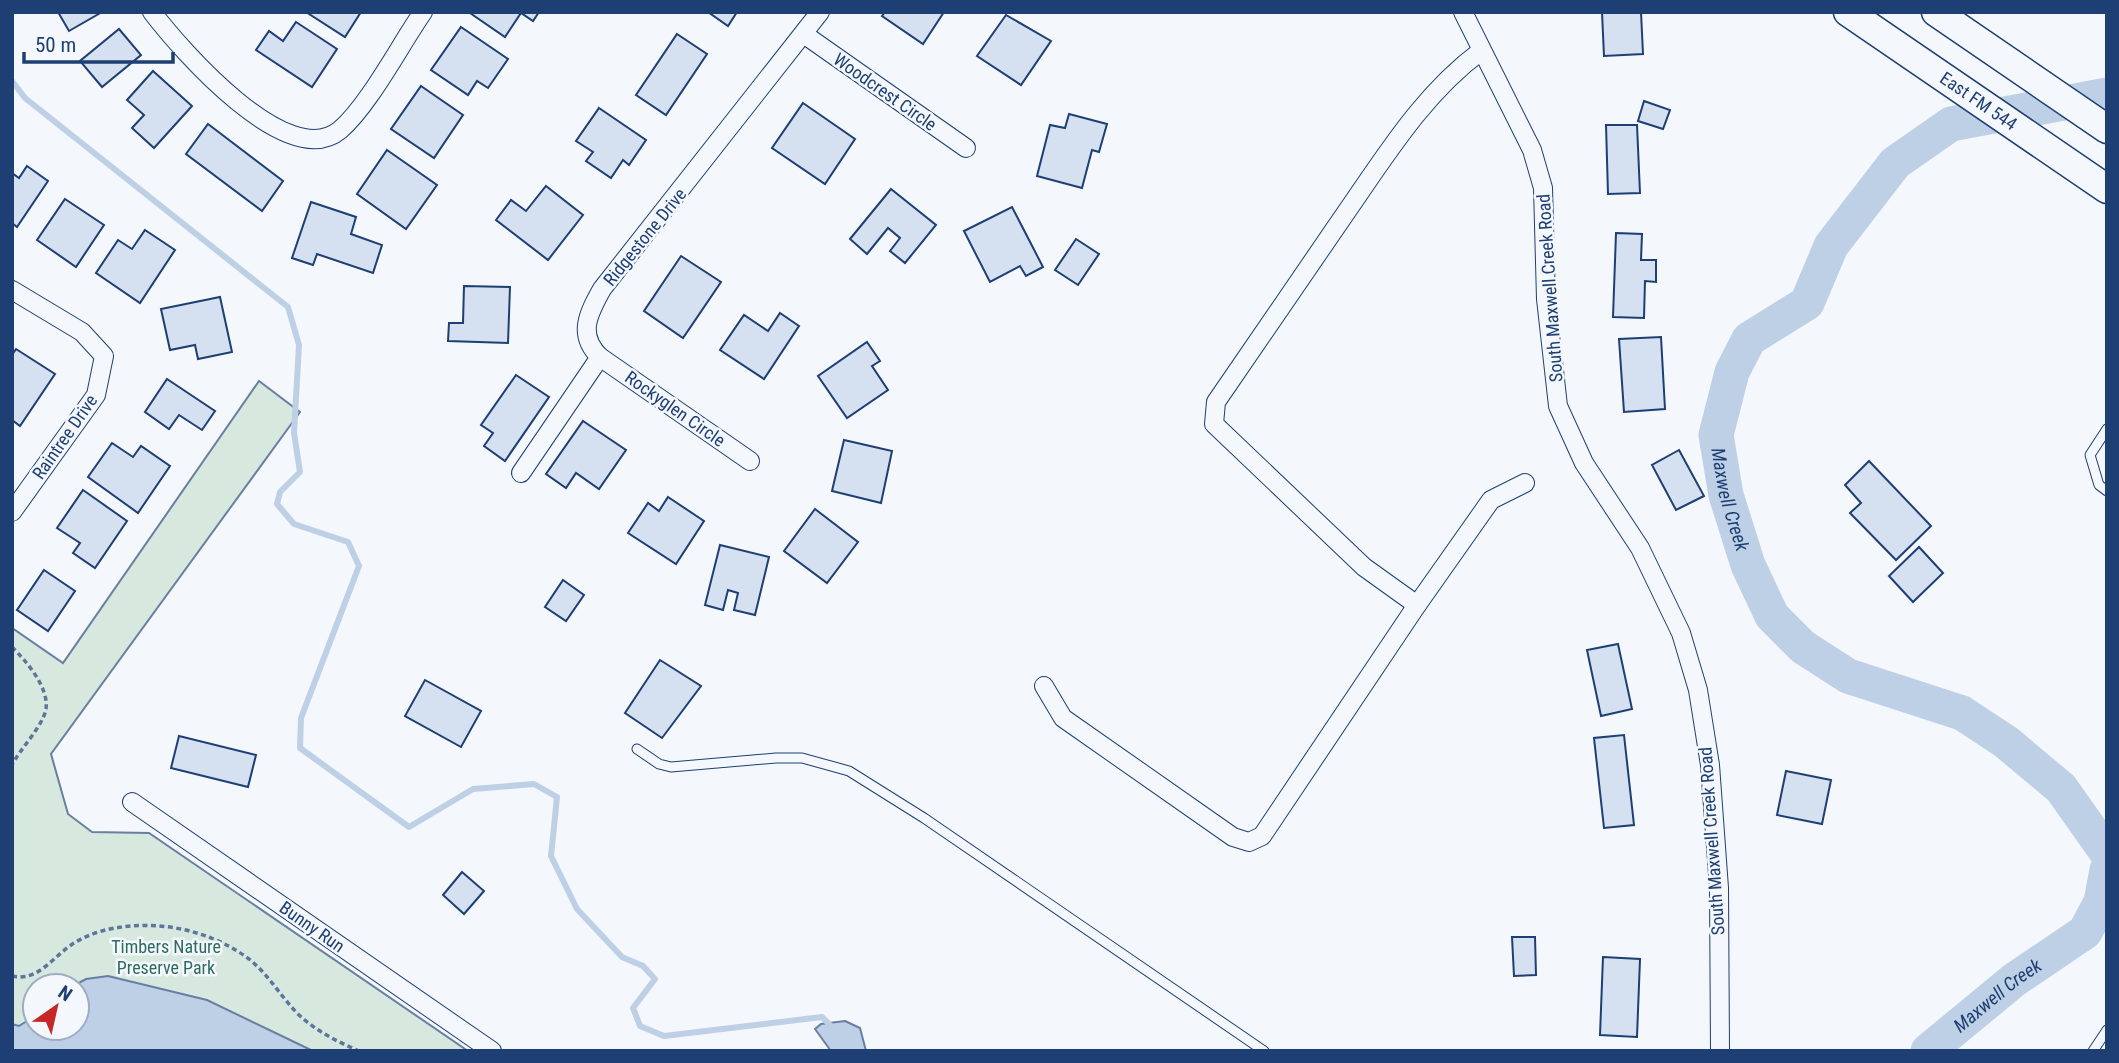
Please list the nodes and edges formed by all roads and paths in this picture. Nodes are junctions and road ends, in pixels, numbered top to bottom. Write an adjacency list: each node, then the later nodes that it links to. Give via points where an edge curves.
1 (152, 12): 2 (street, via 183,53 219,83 286,134 307,140 340,130)
2 (423, 12)
3 (820, 12): 7 (street, Ridgestone Drive)
4 (1463, 12): 8 (street, South Maxwell Creek Road)
5 (1848, 12): 11 (main road, East FM 544)
6 (1936, 12): 9 (main road)
7 (804, 35): 10 (street, Woodcrest Circle); 13 (street, Ridgestone Drive, via 602,289 587,316 586,328 590,347)
8 (1481, 51): 20 (street, via 1450,74 1401,135 1216,402 1214,424 1364,567); 31 (street, South Maxwell Creek Road, via 1532,150 1543,188 1546,299 1558,406 1584,463 1640,548 1681,633 1698,690 1710,765 1719,888)
9 (2107, 129)
10 (966, 149)
11 (2098, 183)
12 (12, 290): 19 (street, Raintree Drive, via 82,332 104,356 96,396)
13 (600, 357): 15 (street, Rockyglen Circle); 16 (street)
14 (2107, 429): 18 (lane, via 2090,455 2099,485)
15 (750, 461)
16 (521, 473)
17 (1525, 482): 20 (street, via 1491,500)
18 (2107, 491)
19 (12, 512)
20 (1417, 605): 22 (street, via 1262,836 1249,842 1233,837 1063,718)
21 (12, 647): 24 (path, via 44,693 46,709)
22 (1044, 686)
23 (637, 749): 30 (lane, via 671,767 802,758 849,771)
24 (12, 765)
25 (132, 803): 29 (street, Bunny Run)
26 (12, 976): 28 (path, via 46,968 70,945 108,929 161,925 204,934 249,959 300,1016)
27 (2107, 1030): 32 (lane)
28 (359, 1051)
29 (492, 1051)
30 (1265, 1051)
31 (1720, 1051)
32 (2093, 1051)

